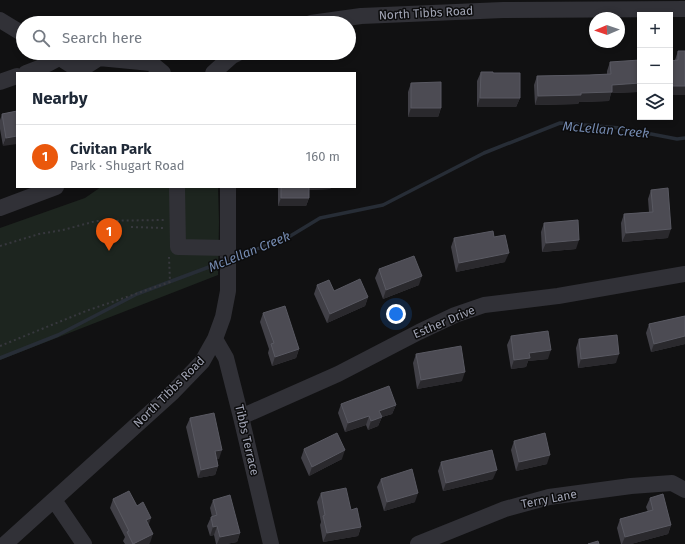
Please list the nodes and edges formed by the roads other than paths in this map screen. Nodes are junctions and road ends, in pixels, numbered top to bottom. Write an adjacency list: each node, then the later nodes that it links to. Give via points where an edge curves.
1 (685, 9): 2 (street, North Tibbs Road, via 503,10)
2 (356, 17)
3 (0, 20): 4 (street)
4 (16, 30)
5 (53, 60): 11 (street)
6 (65, 60): 7 (street, via 74,67 85,67)
7 (91, 60)
8 (130, 60): 12 (street, via 151,63)
9 (229, 60): 13 (street)
10 (234, 60): 14 (street)
11 (29, 72)
12 (162, 72)
13 (214, 72)
14 (232, 72)
15 (16, 76): 16 (street)
16 (0, 82)
17 (53, 188): 20 (street)
18 (178, 188): 21 (street, via 178,247)
19 (228, 188): 21 (street, North Tibbs Road)
20 (0, 208)
21 (228, 249): 23 (street, North Tibbs Road, via 228,291)
22 (685, 274): 24 (street, Esther Drive, via 558,296 484,305 455,315 338,374)
23 (215, 339): 24 (street, Tibbs Terrace, via 226,358); 26 (street, North Tibbs Road, via 202,362 173,392)
24 (241, 417): 29 (street, Tibbs Terrace)
25 (685, 490): 30 (street, Terry Lane, via 672,483 549,497 505,509)
26 (54, 500): 27 (street, North Tibbs Road); 28 (street)
27 (5, 544)
28 (84, 544)
29 (271, 544)
30 (418, 544)

